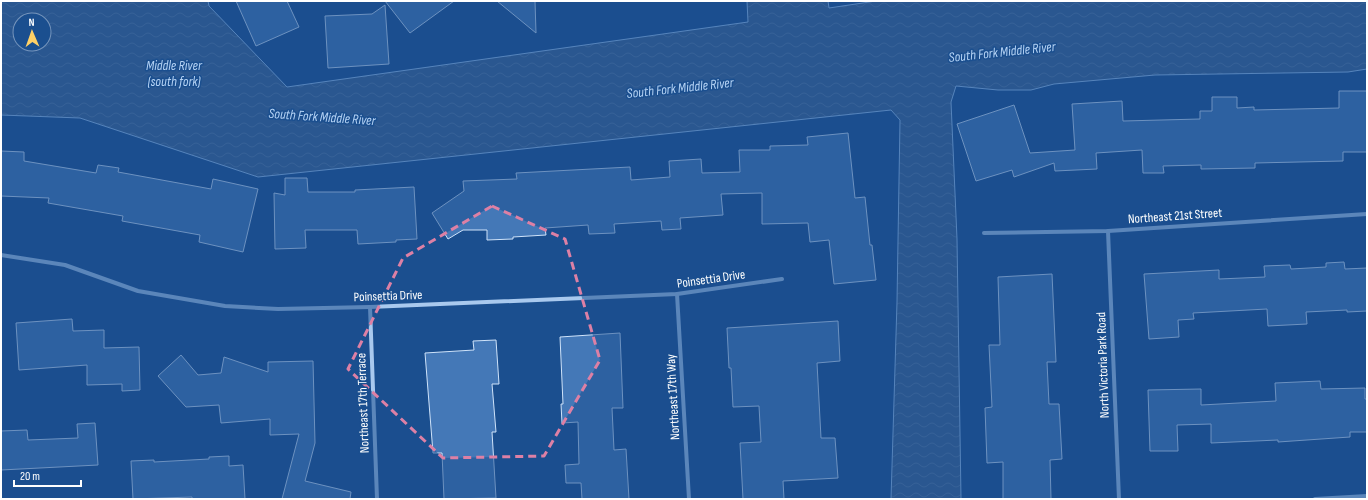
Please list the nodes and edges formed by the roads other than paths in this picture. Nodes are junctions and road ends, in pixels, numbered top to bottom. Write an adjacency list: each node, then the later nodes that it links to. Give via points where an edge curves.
1 (1367, 214): 2 (street, Northeast 21st Street)
2 (1108, 231): 3 (street, Northeast 21st Street); 11 (street, North Victoria Park Road)
3 (984, 233)
4 (1, 255): 7 (street, Poinsettia Drive, via 65,265 138,291 225,306 278,309)
5 (782, 279): 6 (street, Poinsettia Drive)
6 (678, 294): 7 (street, Poinsettia Drive); 10 (street, Northeast 17th Way)
7 (370, 307): 9 (street, Northeast 17th Terrace)
8 (1367, 496): 12 (street)
9 (376, 499)
10 (689, 499)
11 (1119, 499)
12 (1315, 499)

